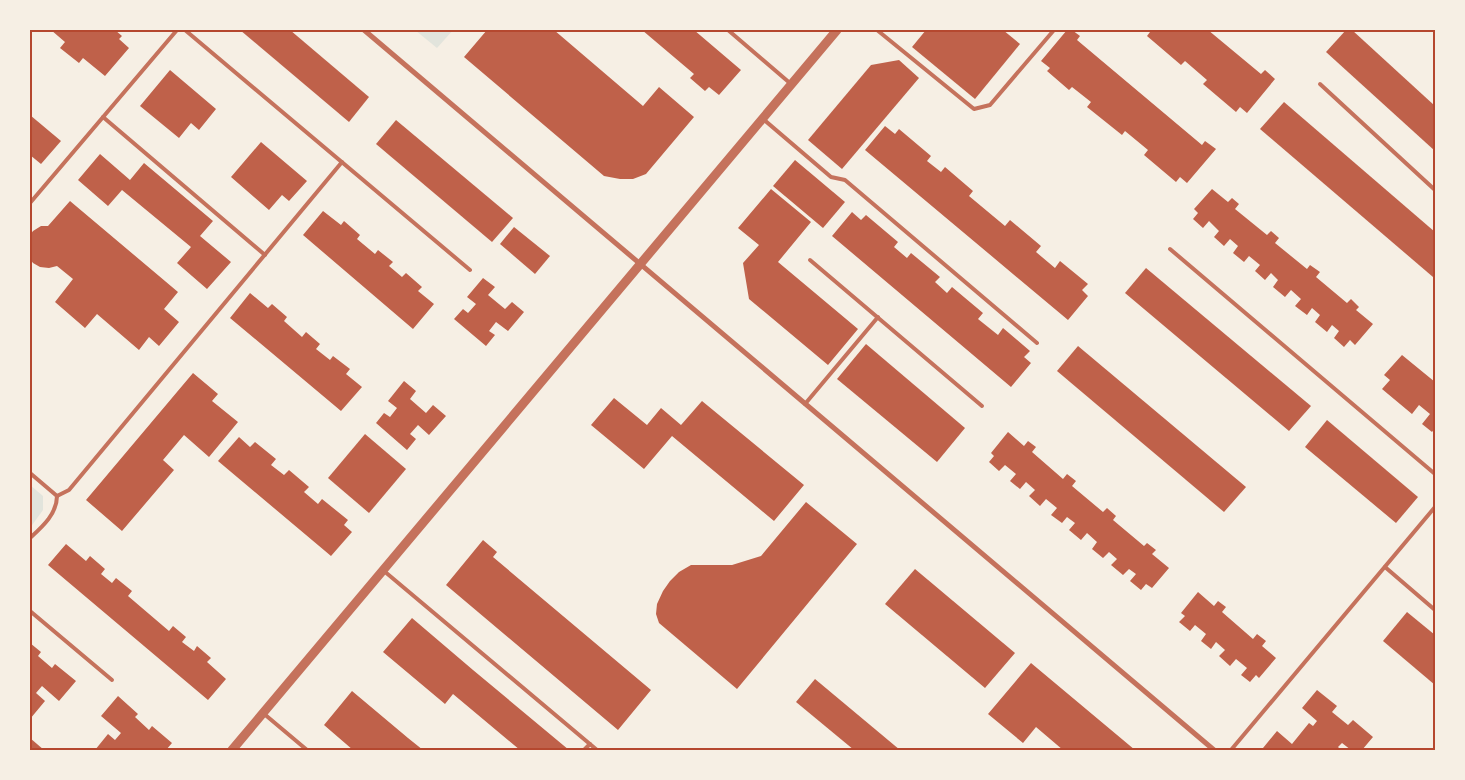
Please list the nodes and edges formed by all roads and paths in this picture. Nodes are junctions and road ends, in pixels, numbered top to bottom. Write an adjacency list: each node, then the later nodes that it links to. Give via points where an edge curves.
1 (177, 30): 10 (lane)
2 (185, 30): 12 (lane)
3 (364, 30): 18 (street)
4 (728, 30): 8 (lane)
5 (837, 30): 8 (street)
6 (877, 30): 7 (lane, via 974,109 990,105)
7 (1054, 30)
8 (791, 84): 11 (street)
9 (1320, 84): 13 (lane)
10 (103, 117): 14 (lane); 16 (lane)
11 (762, 118): 18 (street); 21 (lane, via 831,177 845,180)
12 (342, 162): 16 (lane); 19 (lane)
13 (1435, 190)
14 (30, 203)
15 (1170, 248): 25 (lane)
16 (265, 255): 26 (lane, via 69,490)
17 (810, 260): 20 (lane)
18 (640, 264): 22 (street); 30 (street)
19 (470, 270)
20 (878, 318): 22 (lane); 23 (lane)
21 (1037, 343)
22 (805, 404): 40 (street)
23 (982, 406)
24 (30, 473): 26 (lane)
25 (1435, 474)
26 (57, 496): 28 (lane, via 51,517)
27 (1435, 507): 29 (lane)
28 (30, 538)
29 (1385, 567): 31 (lane); 41 (lane)
30 (383, 571): 34 (street); 35 (lane)
31 (1435, 610)
32 (30, 611): 33 (lane)
33 (112, 680)
34 (263, 713): 36 (street); 37 (lane)
35 (590, 744): 38 (lane); 39 (lane)
36 (232, 750)
37 (307, 750)
38 (584, 750)
39 (597, 750)
40 (1214, 750)
41 (1232, 750)

